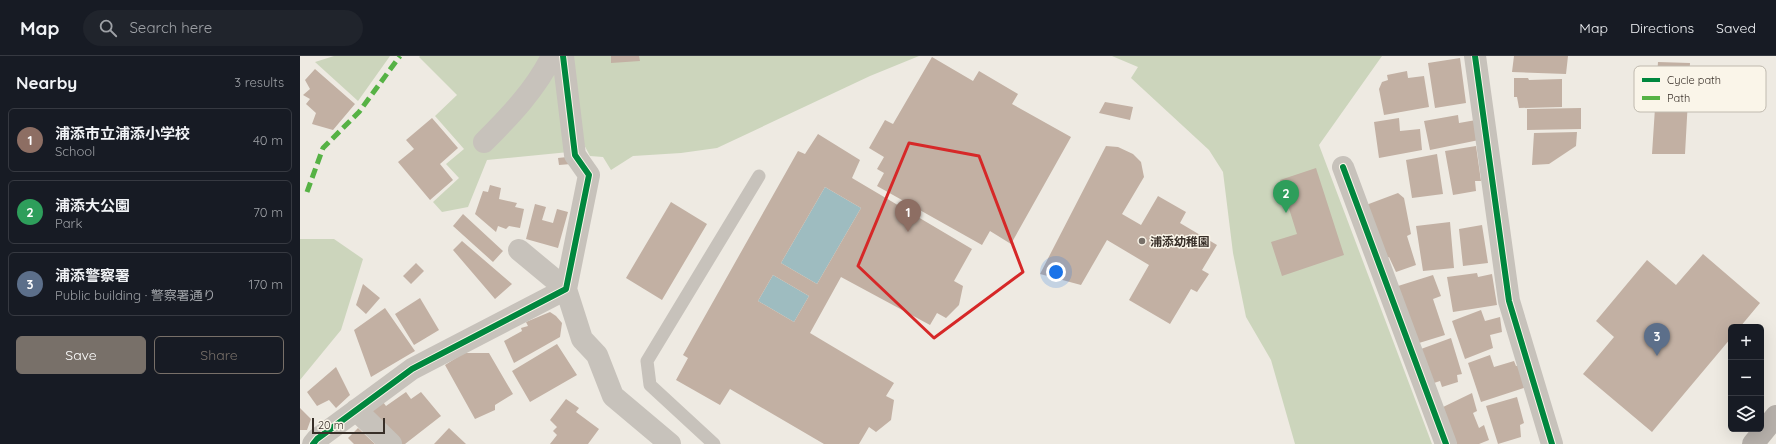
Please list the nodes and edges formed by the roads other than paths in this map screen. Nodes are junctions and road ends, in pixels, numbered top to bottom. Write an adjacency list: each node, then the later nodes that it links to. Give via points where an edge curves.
1 (552, 56): 4 (street, via 533,88)
2 (563, 56): 8 (street, via 575,155 588,175)
3 (1476, 56): 16 (street, via 1509,301)
4 (484, 142)
5 (1343, 167): 15 (street)
6 (759, 176): 14 (lane, via 647,361 650,385)
7 (519, 250): 8 (street)
8 (566, 289): 9 (street, via 412,369); 13 (street, via 582,339 597,355 613,396)
9 (356, 410): 11 (street); 12 (street)
10 (1776, 416): 17 (main road)
11 (313, 444)
12 (391, 444)
13 (670, 444)
14 (714, 444)
15 (1446, 444)
16 (1552, 444)
17 (1753, 444)

